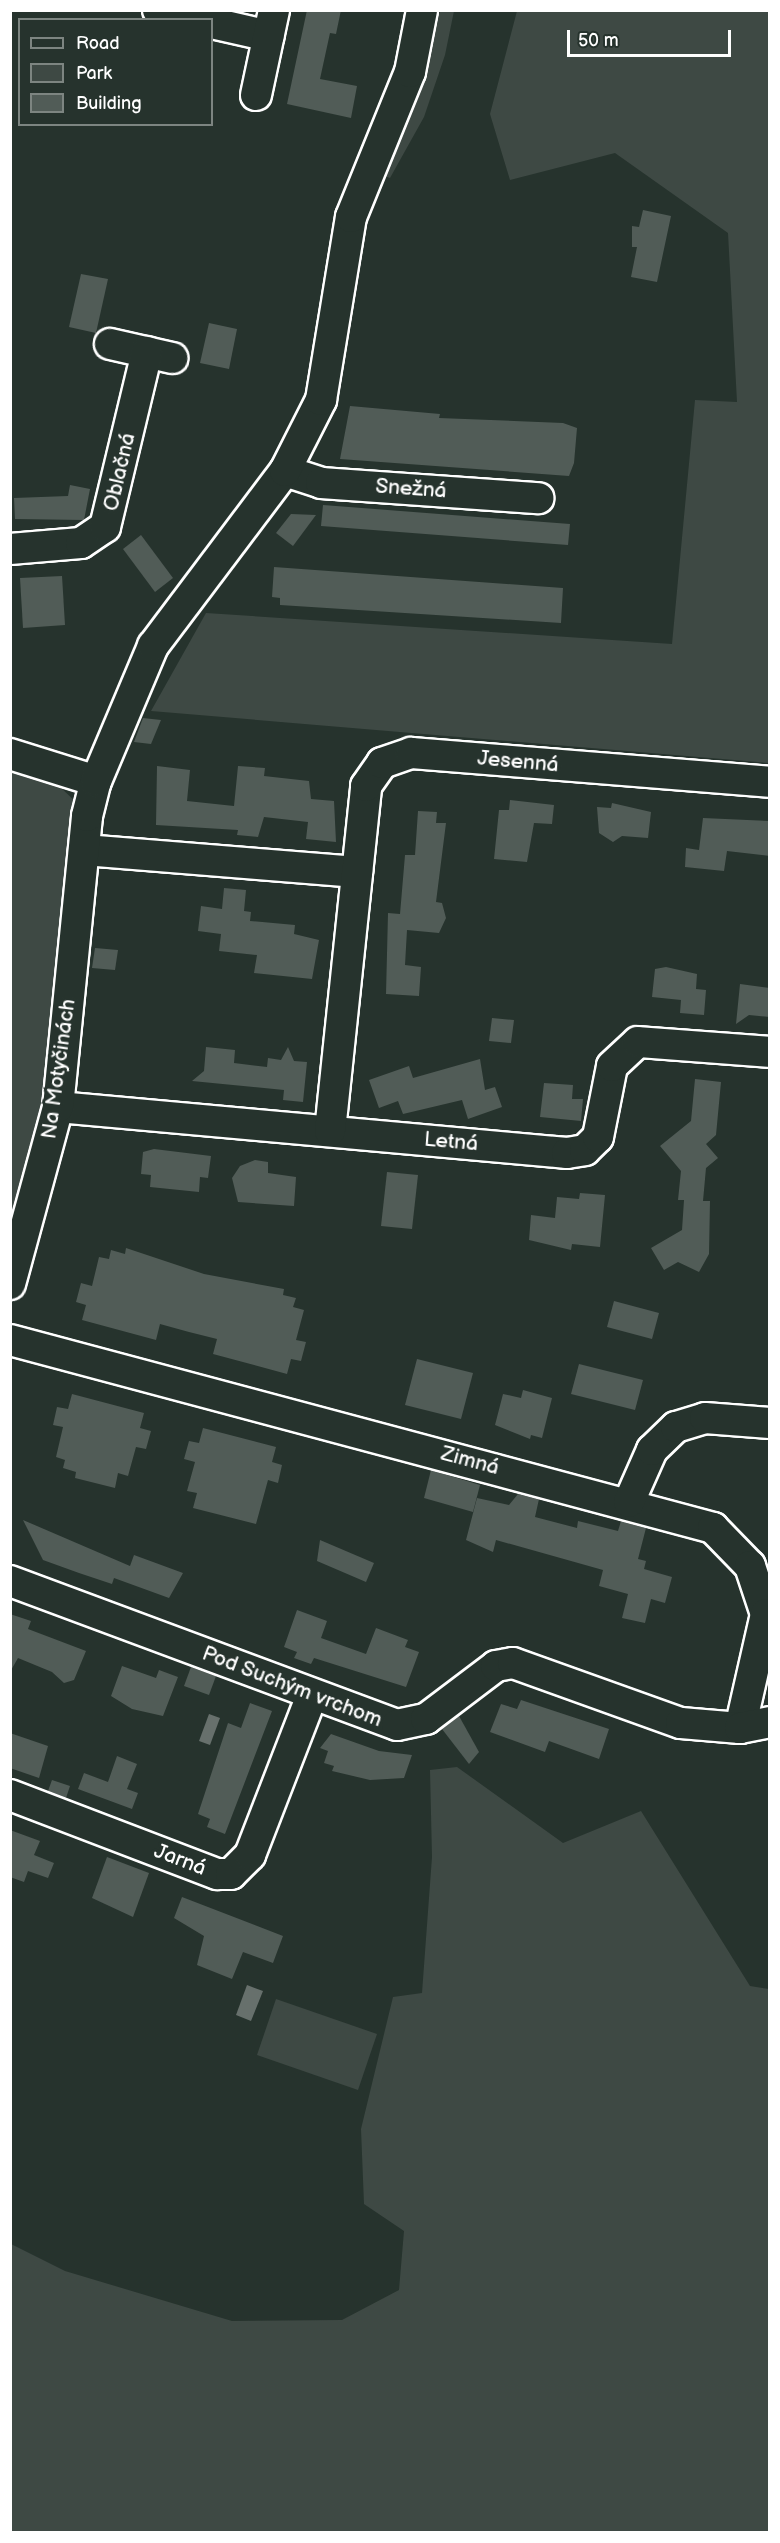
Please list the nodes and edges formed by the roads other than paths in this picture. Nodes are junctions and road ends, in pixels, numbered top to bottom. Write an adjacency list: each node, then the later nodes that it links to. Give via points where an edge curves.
1 (158, 10): 3 (street)
2 (422, 10): 8 (street, Na Motyčinách, via 410,72 351,217 321,400)
3 (188, 18)
4 (213, 23): 5 (street)
5 (272, 23): 6 (street)
6 (256, 95)
7 (110, 344): 10 (street, Oblačná, via 159,355 105,527 81,543)
8 (285, 471): 9 (street, Snežná, via 321,483); 12 (street, Na Motyčinách, via 153,646)
9 (538, 498)
10 (10, 549)
11 (10, 754): 12 (street)
12 (96, 781): 14 (street, Na Motyčinách)
13 (770, 782): 15 (street, Jesenná, via 401,754 382,763 366,786)
14 (84, 850): 15 (street); 17 (street, Na Motyčinách)
15 (357, 872): 18 (street, Jesenná)
16 (770, 1052): 18 (street, Letná, via 647,1040 629,1046 612,1066 598,1137 575,1152)
17 (58, 1107): 18 (street, Letná); 19 (street, Na Motyčinách)
18 (330, 1131)
19 (10, 1284)
20 (10, 1340): 22 (street, Zimná)
21 (770, 1423): 22 (street, via 705,1418 676,1427 652,1450)
22 (629, 1502): 26 (street, Zimná, via 713,1528 739,1551 758,1582 766,1632)
23 (10, 1581): 24 (street, Pod Suchým vrchom)
24 (312, 1695): 26 (street, Pod Suchým vrchom, via 408,1725 426,1719 496,1666 513,1663 681,1723); 27 (street, Jarná, via 250,1855 231,1874 217,1874)
25 (770, 1722): 26 (street, Pod Suchým vrchom)
26 (740, 1728)
27 (10, 1795)

